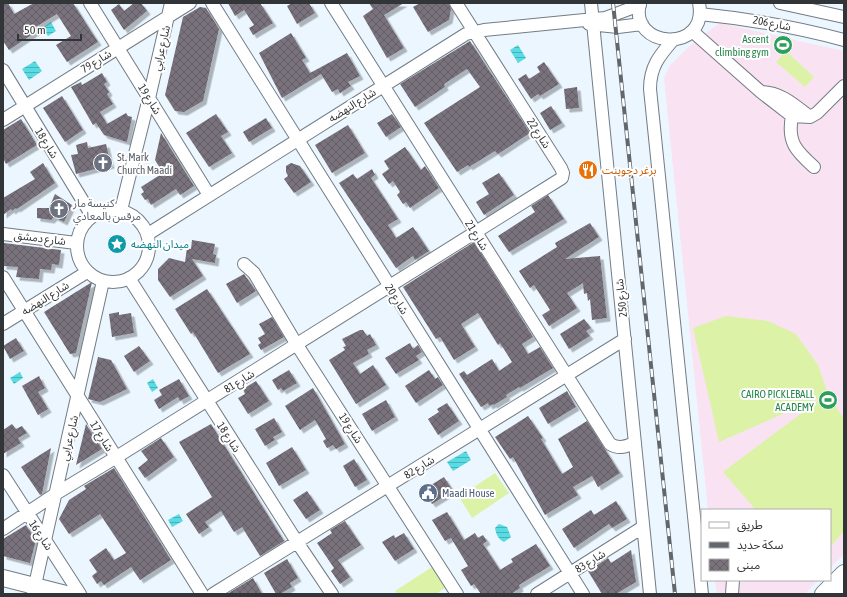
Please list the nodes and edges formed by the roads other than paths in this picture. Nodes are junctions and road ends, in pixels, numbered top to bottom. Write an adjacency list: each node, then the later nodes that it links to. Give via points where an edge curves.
1 (90, 3): 19 (street, شارع 19)
2 (171, 3): 13 (street, شارع عرابي)
3 (190, 3): 13 (street, شارع 79)
4 (212, 3): 27 (street, شارع 20)
5 (331, 3): 21 (street, شارع 21)
6 (456, 3): 16 (street, شارع 22)
7 (581, 3): 11 (street)
8 (780, 3): 12 (street, شارع 206)
9 (640, 4): 11 (street, شارع النهضه, via 617,14); 14 (street)
10 (699, 8): 15 (street); 18 (street, شارع 206)
11 (592, 15): 14 (street, شارع النهضه, via 618,27); 16 (street, شارع النهضه, via 573,20); 44 (street, شارع 250)
12 (844, 17)
13 (168, 18): 19 (street, شارع 79); 23 (street, شارع عرابي)
14 (642, 24): 17 (street, via 655,37)
15 (692, 31): 17 (street); 25 (street, via 761,92 778,94)
16 (474, 32): 21 (street, شارع النهضه, via 458,39); 32 (street, شارع 22, via 563,173 560,180)
17 (673, 40): 76 (street, via 652,68 650,89)
18 (844, 40)
19 (117, 48): 23 (street, شارع 19); 24 (street, شارع 79)
20 (3, 70): 24 (street, شارع 18)
21 (384, 86): 27 (street, شارع النهضه); 32 (street, شارع 21)
22 (844, 86): 25 (street, via 817,113 810,116)
23 (149, 98): 29 (street, شارع 19); 30 (street, شارع عرابي)
24 (24, 106): 26 (street, شارع 79); 31 (street, شارع 18)
25 (790, 111): 28 (street, via 790,135 793,144 797,152)
26 (3, 120)
27 (298, 139): 29 (street, شارع النهضه); 41 (street, شارع 20)
28 (814, 167)
29 (209, 195): 34 (street, شارع النهضه)
30 (120, 210): 31 (street, via 110,209); 34 (street, via 137,218)
31 (92, 216): 35 (street, via 84,223)
32 (476, 233): 41 (street, شارع 81); 46 (street, شارع 21)
33 (3, 234): 35 (street, شارع دمشق)
34 (148, 234): 39 (street, via 149,254 141,268)
35 (76, 243): 37 (street, via 77,253)
36 (244, 264): 45 (street, شارع 19, via 254,273)
37 (87, 272): 40 (street); 42 (street, شارع النهضه)
38 (3, 277): 42 (street, شارع 17)
39 (129, 278): 40 (street, via 117,282); 48 (street, شارع 18)
40 (103, 281): 47 (street, شارع عرابي)
41 (389, 287): 45 (street, شارع 81); 49 (street, شارع 20)
42 (24, 311): 43 (street, شارع النهضه); 47 (street, شارع 17)
43 (3, 324)
44 (625, 340): 46 (street, شارع 82); 50 (street, شارع 250)
45 (297, 345): 48 (street, شارع 81); 53 (street, شارع 19)
46 (567, 375): 49 (street, شارع 82); 50 (street, شارع 21, via 610,444 622,448)
47 (78, 398): 51 (street, شارع 17); 54 (street, شارع عرابي)
48 (206, 401): 51 (street, شارع 81); 59 (street, شارع 18)
49 (479, 430): 53 (street, شارع 82); 60 (street, شارع 20)
50 (635, 443): 56 (street, شارع 250)
51 (115, 458): 54 (street, شارع 81); 69 (street, شارع 17)
52 (3, 475): 55 (street, شارع 16)
53 (388, 486): 59 (street, شارع 82); 72 (street, شارع 19)
54 (57, 493): 55 (street, شارع 81); 58 (street, شارع عرابي)
55 (27, 513): 57 (street, شارع 81); 58 (street, شارع 16)
56 (642, 527): 60 (street, شارع 83); 75 (street, شارع 250)
57 (3, 529)
58 (45, 540): 64 (street, شارع عرابي); 68 (street, شارع 16)
59 (297, 542): 70 (street, شارع 82); 71 (street, شارع 18)
60 (570, 573): 73 (street, شارع 83); 74 (street, شارع 20)
61 (844, 573): 67 (main road)
62 (3, 578): 64 (main road)
63 (733, 581): 77 (street)
64 (34, 590): 66 (main road)
65 (844, 590): 67 (street)
66 (56, 593)
67 (825, 593)
68 (80, 594)
69 (202, 594)
70 (213, 594)
71 (332, 594)
72 (457, 594)
73 (537, 594)
74 (583, 594)
75 (650, 594)
76 (702, 594)
77 (732, 594)

